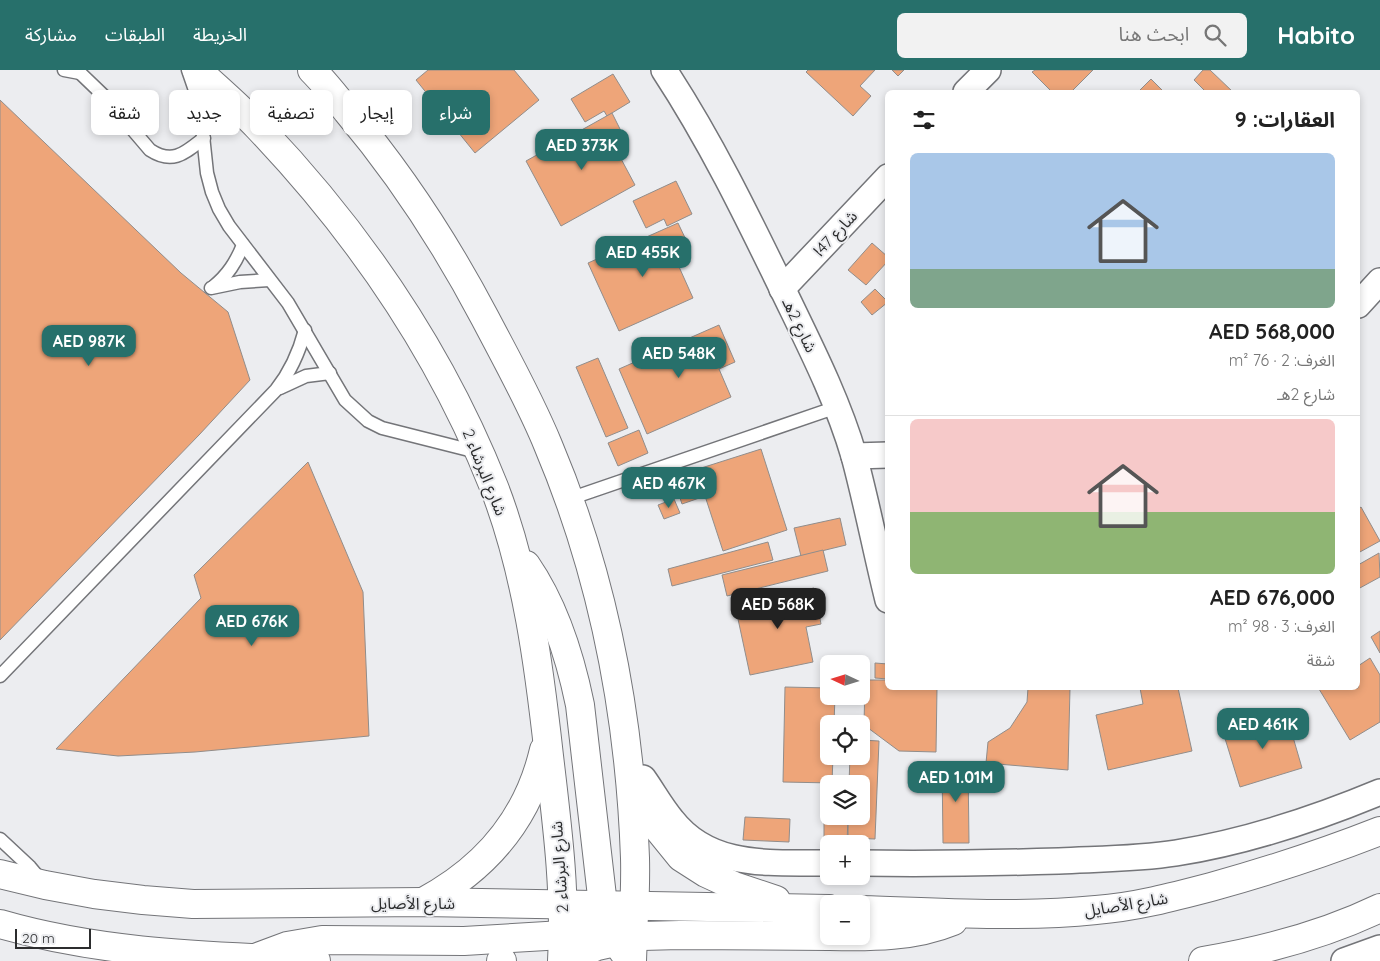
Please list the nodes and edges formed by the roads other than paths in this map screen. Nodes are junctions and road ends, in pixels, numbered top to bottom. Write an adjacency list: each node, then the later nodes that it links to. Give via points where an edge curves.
1 (64, 70): 7 (lane)
2 (188, 70): 9 (lane, via 197,96)
3 (197, 70): 20 (street, شارع البرشاء 2, via 257,126 299,172 376,270 441,375)
4 (312, 70): 23 (street, via 369,137 416,201 458,268 523,390)
5 (664, 70): 14 (street, شارع 2هـ, via 718,160)
6 (988, 70): 8 (street)
7 (79, 71): 9 (lane, via 157,154 180,155)
8 (968, 90)
9 (204, 138): 11 (lane, via 212,192)
10 (885, 180): 14 (street, شارع 47ا)
11 (243, 245): 12 (lane); 12 (lane, via 234,265 211,288)
12 (269, 280): 16 (lane)
13 (1380, 281): 15 (street)
14 (782, 289): 19 (street, شارع 2هـ)
15 (1360, 303)
16 (305, 330): 17 (lane); 18 (lane, via 295,362)
17 (330, 373): 18 (lane, via 306,376); 20 (lane, via 346,400 368,421 397,432)
18 (276, 390): 26 (lane)
19 (837, 407): 22 (street, شارع 2هـ); 23 (lane)
20 (478, 452): 24 (street, شارع البرشاء 2, via 494,488)
21 (885, 455): 22 (street)
22 (854, 456): 25 (street, شارع 2هـ)
23 (569, 499): 28 (street, via 590,561 606,625)
24 (512, 546): 27 (street, شارع البرشاء 2, via 527,605); 47 (street, via 550,608 574,673)
25 (885, 587)
26 (0, 676)
27 (547, 736): 36 (street, via 529,795 496,846 444,892); 37 (street, شارع البرشاء 2)
28 (627, 754): 32 (street, via 672,820 709,850 740,860); 38 (street, via 635,859); 39 (street, via 655,825 680,857 706,873 762,897)
29 (1380, 792): 33 (street, via 1319,816 1177,853 1111,859 964,864)
30 (1380, 831): 43 (street, شارع الأصايل, via 1275,869 1139,904 1056,914)
31 (0, 839): 35 (lane)
32 (820, 862)
33 (870, 863)
34 (0, 874): 35 (street, شارع الأصايل)
35 (45, 885): 36 (street, شارع الأصايل, via 104,896 193,904)
36 (423, 902): 37 (street, شارع الأصايل)
37 (563, 904): 47 (street, شارع الأصايل); 49 (street, شارع البرشاء 2)
38 (634, 906): 41 (street); 47 (street)
39 (820, 908)
40 (1380, 908): 52 (street, via 1304,937)
41 (820, 909)
42 (870, 910): 43 (street, شارع الأصايل)
43 (971, 913): 46 (street, via 927,929)
44 (0, 924): 50 (street, via 116,948 163,954)
45 (820, 936): 47 (street, via 663,934)
46 (870, 936)
47 (612, 940): 49 (street)
48 (1380, 948): 53 (street)
49 (563, 952): 50 (street, via 464,941 313,941 287,946)
50 (255, 958): 51 (street)
51 (316, 961)
52 (1203, 961)
53 (1344, 961)

